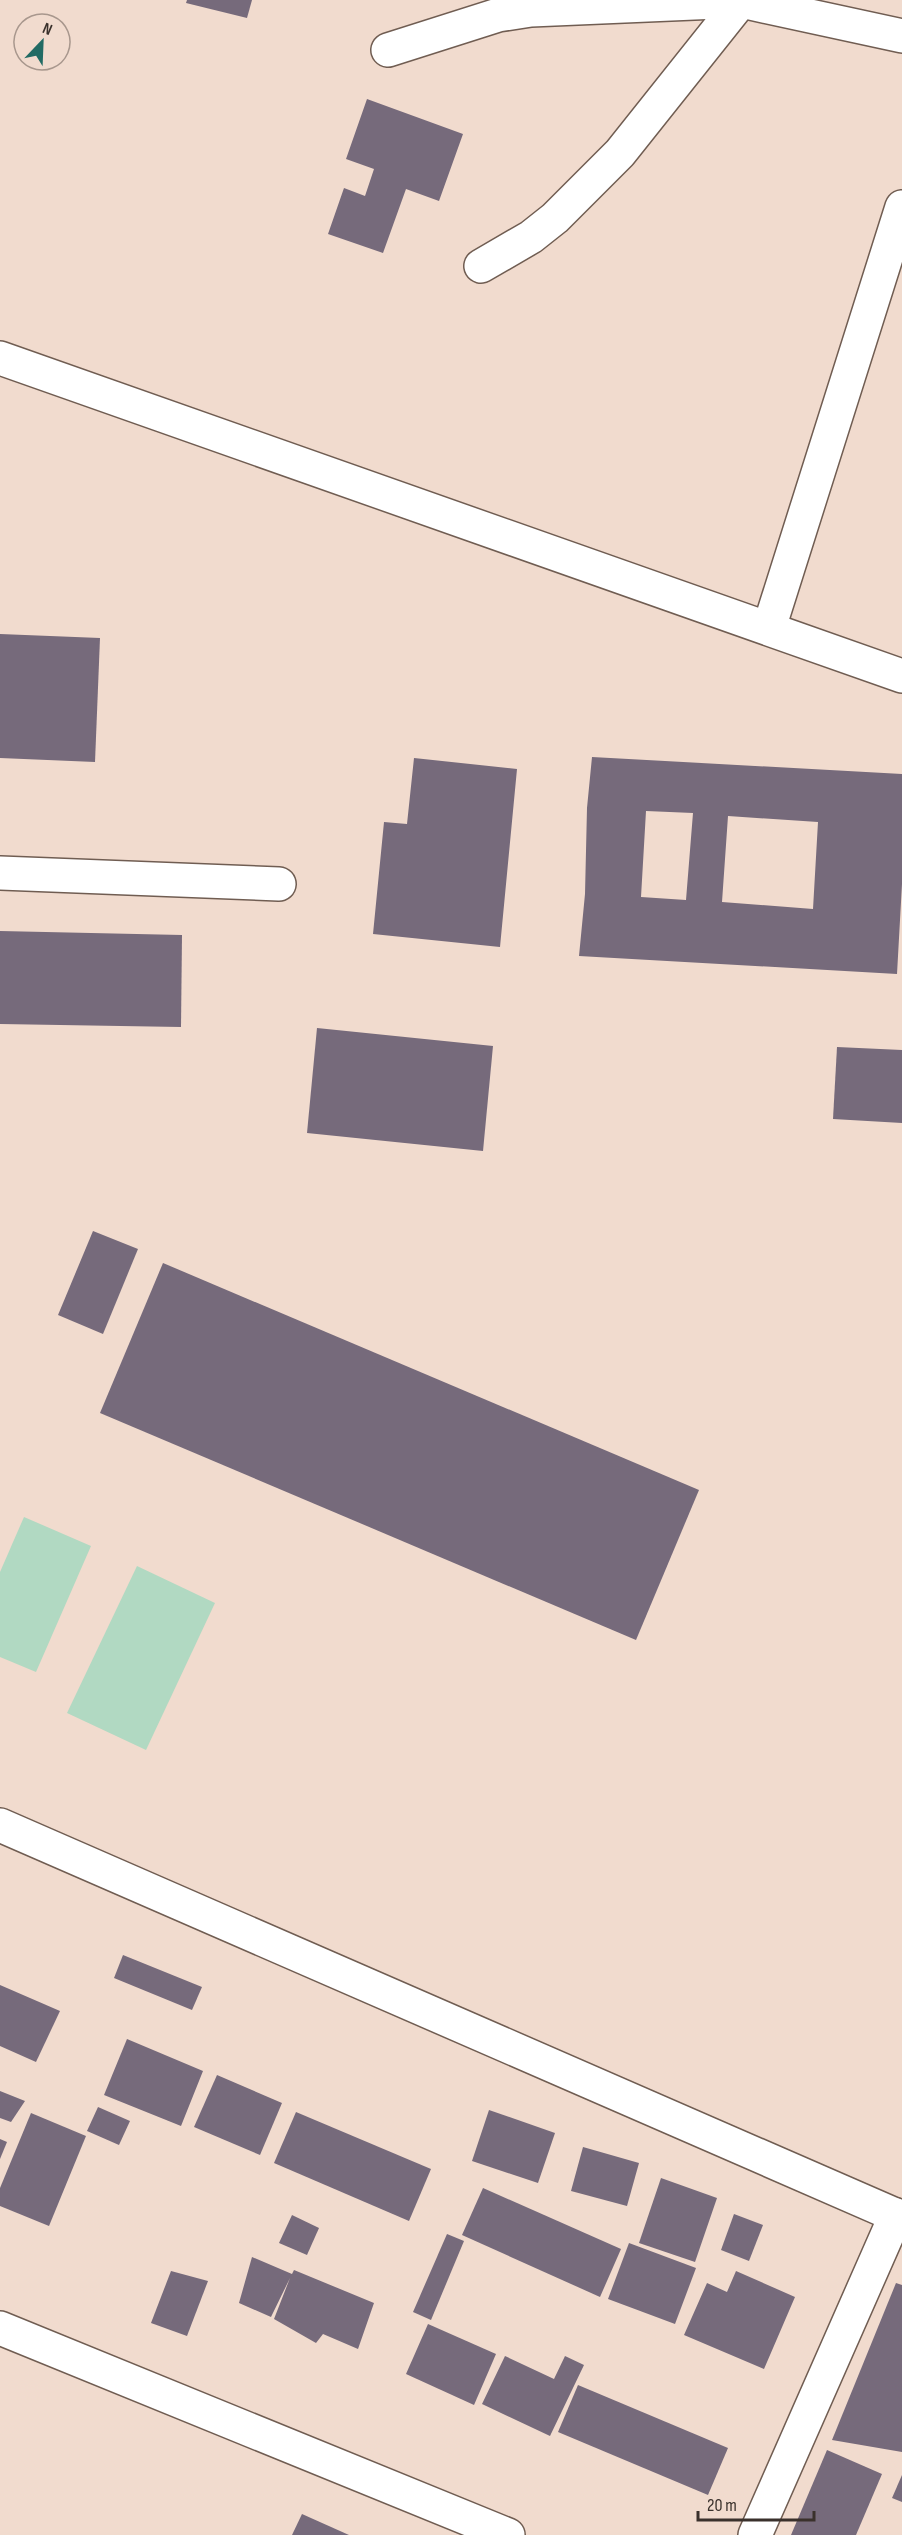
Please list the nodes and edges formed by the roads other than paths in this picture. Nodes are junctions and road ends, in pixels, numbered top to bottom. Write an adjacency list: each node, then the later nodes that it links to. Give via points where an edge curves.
1 (741, 1): 2 (street); 3 (street); 6 (street, via 620,153 555,218)
2 (472, 10): 4 (street)
3 (902, 36)
4 (388, 50)
5 (902, 207): 8 (street)
6 (481, 266)
7 (0, 358): 8 (street)
8 (769, 628): 9 (street)
9 (902, 676)
10 (0, 873): 11 (street)
11 (279, 884)
12 (0, 1825): 13 (street)
13 (899, 2217): 16 (street)
14 (0, 2328): 15 (street)
15 (508, 2535)
16 (756, 2535)

